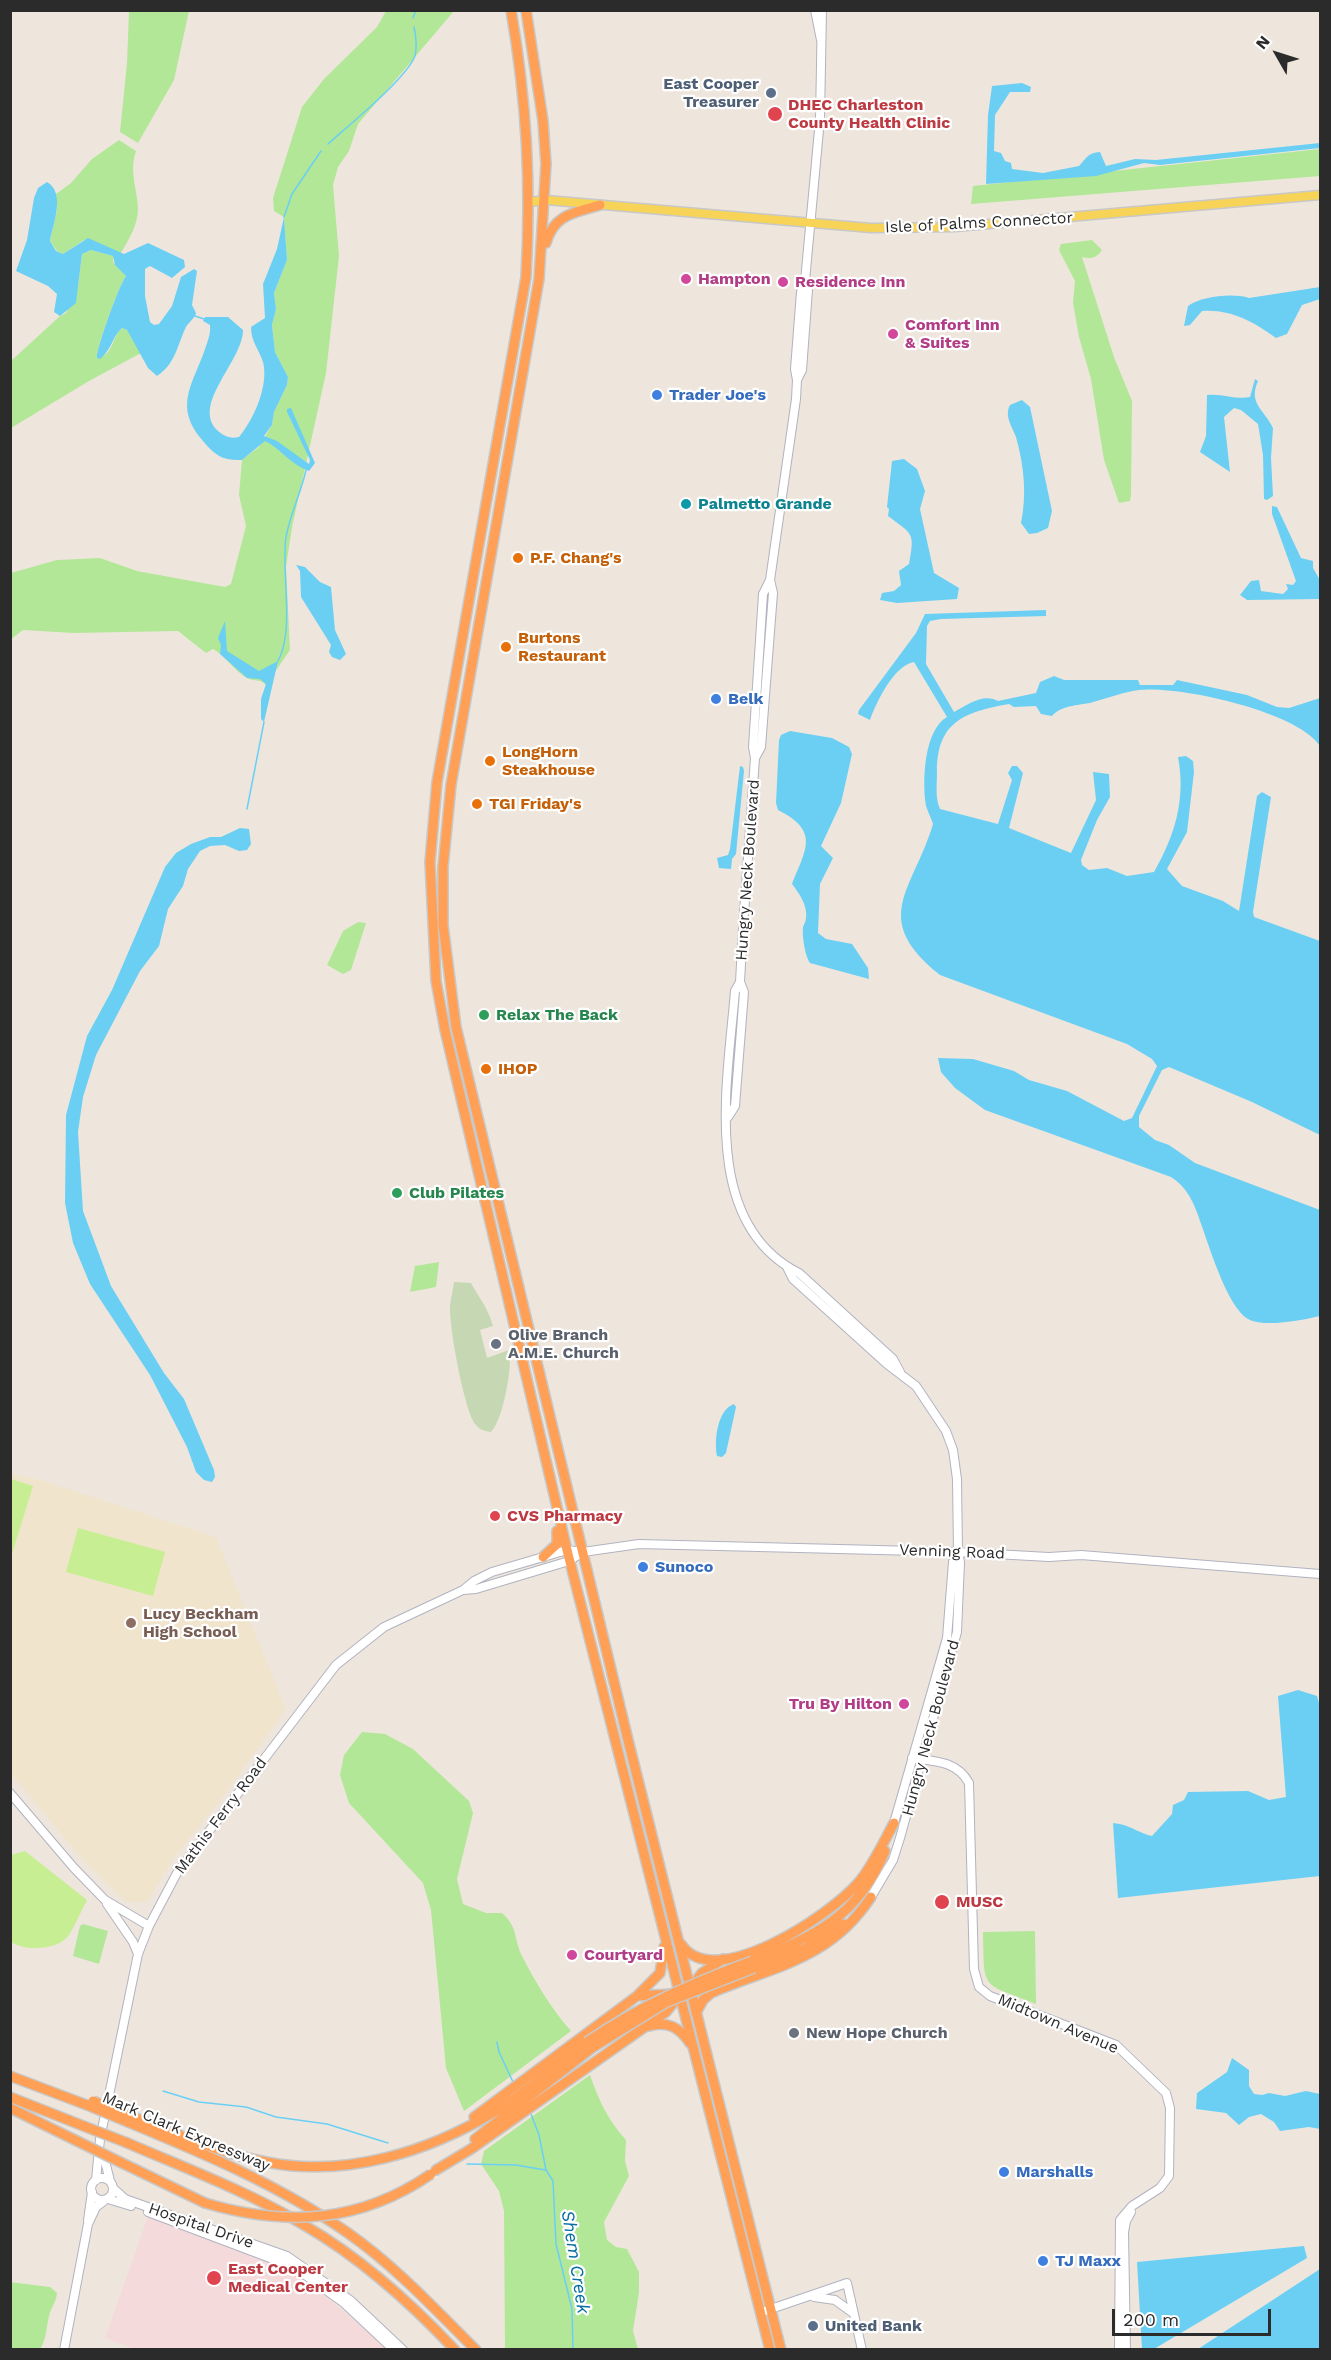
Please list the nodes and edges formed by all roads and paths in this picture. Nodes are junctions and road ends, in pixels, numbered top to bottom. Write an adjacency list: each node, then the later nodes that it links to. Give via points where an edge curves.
1 (511, 10): 6 (highway)
2 (526, 10): 5 (highway)
3 (815, 10): 7 (main road)
4 (822, 10): 7 (main road)
5 (529, 27): 6 (highway); 9 (highway, via 543,121)
6 (514, 29): 10 (highway, via 523,78)
7 (823, 47): 12 (main road, Hungry Neck Boulevard)
8 (1320, 195): 12 (main road, Isle of Palms Connector, via 955,227)
9 (546, 200): 10 (main road, Isle of Palms Connector); 11 (main road, Isle of Palms Connector); 13 (highway)
10 (530, 202): 19 (highway, via 526,277 437,782 430,862 436,981 445,1030)
11 (600, 205): 12 (main road, Isle of Palms Connector); 13 (highway, via 561,218 550,228)
12 (809, 224): 14 (main road, Hungry Neck Boulevard)
13 (540, 263): 21 (highway, via 451,786 443,867 443,925 456,1027)
14 (805, 281): 15 (main road, Hungry Neck Boulevard); 16 (main road, Hungry Neck Boulevard)
15 (800, 301): 16 (main road); 17 (main road, Hungry Neck Boulevard)
16 (806, 326): 17 (main road); 18 (main road, Hungry Neck Boulevard, via 802,370)
17 (796, 356): 18 (main road, Hungry Neck Boulevard)
18 (797, 380): 22 (main road, Hungry Neck Boulevard, via 770,579 773,593 761,747 755,758 741,982 735,991 725,1147 732,1187 750,1225 766,1247 893,1359 946,1431 957,1479)
19 (557, 1509): 20 (highway); 23 (highway, via 554,1515 558,1541)
20 (567, 1550): 21 (main road, Mathis Ferry Road); 23 (main road, Mathis Ferry Road); 24 (highway)
21 (583, 1552): 22 (main road, Venning Road, via 650,1544); 24 (main road, Mathis Ferry Road); 35 (highway)
22 (958, 1552): 25 (main road, Venning Road, via 1081,1555); 27 (main road, Hungry Neck Boulevard, via 953,1562 947,1638); 28 (main road, Hungry Neck Boulevard, via 957,1632)
23 (543, 1557): 26 (main road, Mathis Ferry Road, via 492,1572)
24 (569, 1561): 26 (main road, Mathis Ferry Road); 34 (highway)
25 (1320, 1574)
26 (463, 1590): 33 (main road, Mathis Ferry Road, via 384,1627 336,1665 186,1860)
27 (912, 1758): 28 (main road, Midtown Avenue); 30 (main road, Hungry Neck Boulevard)
28 (923, 1759): 31 (main road, Hungry Neck Boulevard, via 892,1860); 59 (main road, Midtown Avenue, via 955,1767 969,1784 974,1969 979,1987 990,1996 1116,2045 1166,2093 1170,2108 1169,2176)
29 (10, 1793): 32 (main road)
30 (894, 1823): 37 (highway, via 859,1882 825,1914 784,1939); 38 (highway, via 871,1880 843,1915 803,1941)
31 (871, 1897): 38 (highway, via 821,1940); 40 (highway, via 853,1922 820,1949)
32 (105, 1900): 33 (main road); 36 (main road)
33 (149, 1926): 36 (main road, Mathis Ferry Road)
34 (665, 1938): 41 (highway); 42 (highway, via 660,1973)
35 (678, 1939): 37 (highway, via 694,1958); 39 (highway)
36 (138, 1954): 51 (main road, Mathis Ferry Road)
37 (723, 1959): 39 (highway, via 702,1973)
38 (753, 1965): 45 (highway, bridge, via 667,2002)
39 (690, 1989): 40 (highway); 41 (highway); 43 (highway)
40 (718, 1990): 43 (highway, via 703,2000)
41 (680, 1994): 42 (highway); 44 (highway, via 670,2008); 46 (highway)
42 (637, 1996): 52 (highway)
43 (696, 2013): 62 (highway)
44 (644, 2027): 46 (highway, via 670,2025 681,2031); 53 (highway)
45 (589, 2045): 52 (highway, via 497,2110); 53 (highway)
46 (693, 2048): 62 (highway)
47 (14, 2078): 50 (highway, Mark Clark Expressway, bridge)
48 (10, 2097): 67 (highway, Mark Clark Expressway, bridge, via 236,2189 322,2236 399,2294)
49 (10, 2108): 53 (highway, bridge, via 205,2203 239,2213 311,2218 352,2211 385,2201)
50 (128, 2118): 52 (highway, via 215,2148 268,2163 297,2166 371,2162); 68 (highway, Mark Clark Expressway, via 244,2171 334,2223 395,2271)
51 (104, 2127): 54 (main road, Mathis Ferry Road); 55 (main road, Mathis Ferry Road, via 104,2160)
52 (451, 2135)
53 (434, 2172)
54 (96, 2180): 55 (main road); 57 (main road)
55 (110, 2181): 56 (main road)
56 (114, 2189): 58 (main road); 66 (main road, Hospital Drive, via 125,2199 287,2256 350,2300)
57 (92, 2192): 58 (main road, via 96,2199); 60 (main road)
58 (106, 2200): 60 (main road); 65 (main road, Hospital Drive, via 294,2267 344,2303)
59 (1141, 2202): 72 (main road, via 1120,2220); 73 (main road, via 1126,2221)
60 (88, 2224): 64 (main road)
61 (812, 2296): 62 (main road); 63 (main road, via 836,2300); 63 (main road, via 847,2283)
62 (766, 2311): 69 (highway); 70 (highway)
63 (854, 2314): 71 (main road)
64 (64, 2349)
65 (394, 2349)
66 (403, 2349)
67 (455, 2349)
68 (477, 2349)
69 (770, 2349)
70 (781, 2349)
71 (862, 2349)
72 (1119, 2349)
73 (1126, 2349)

